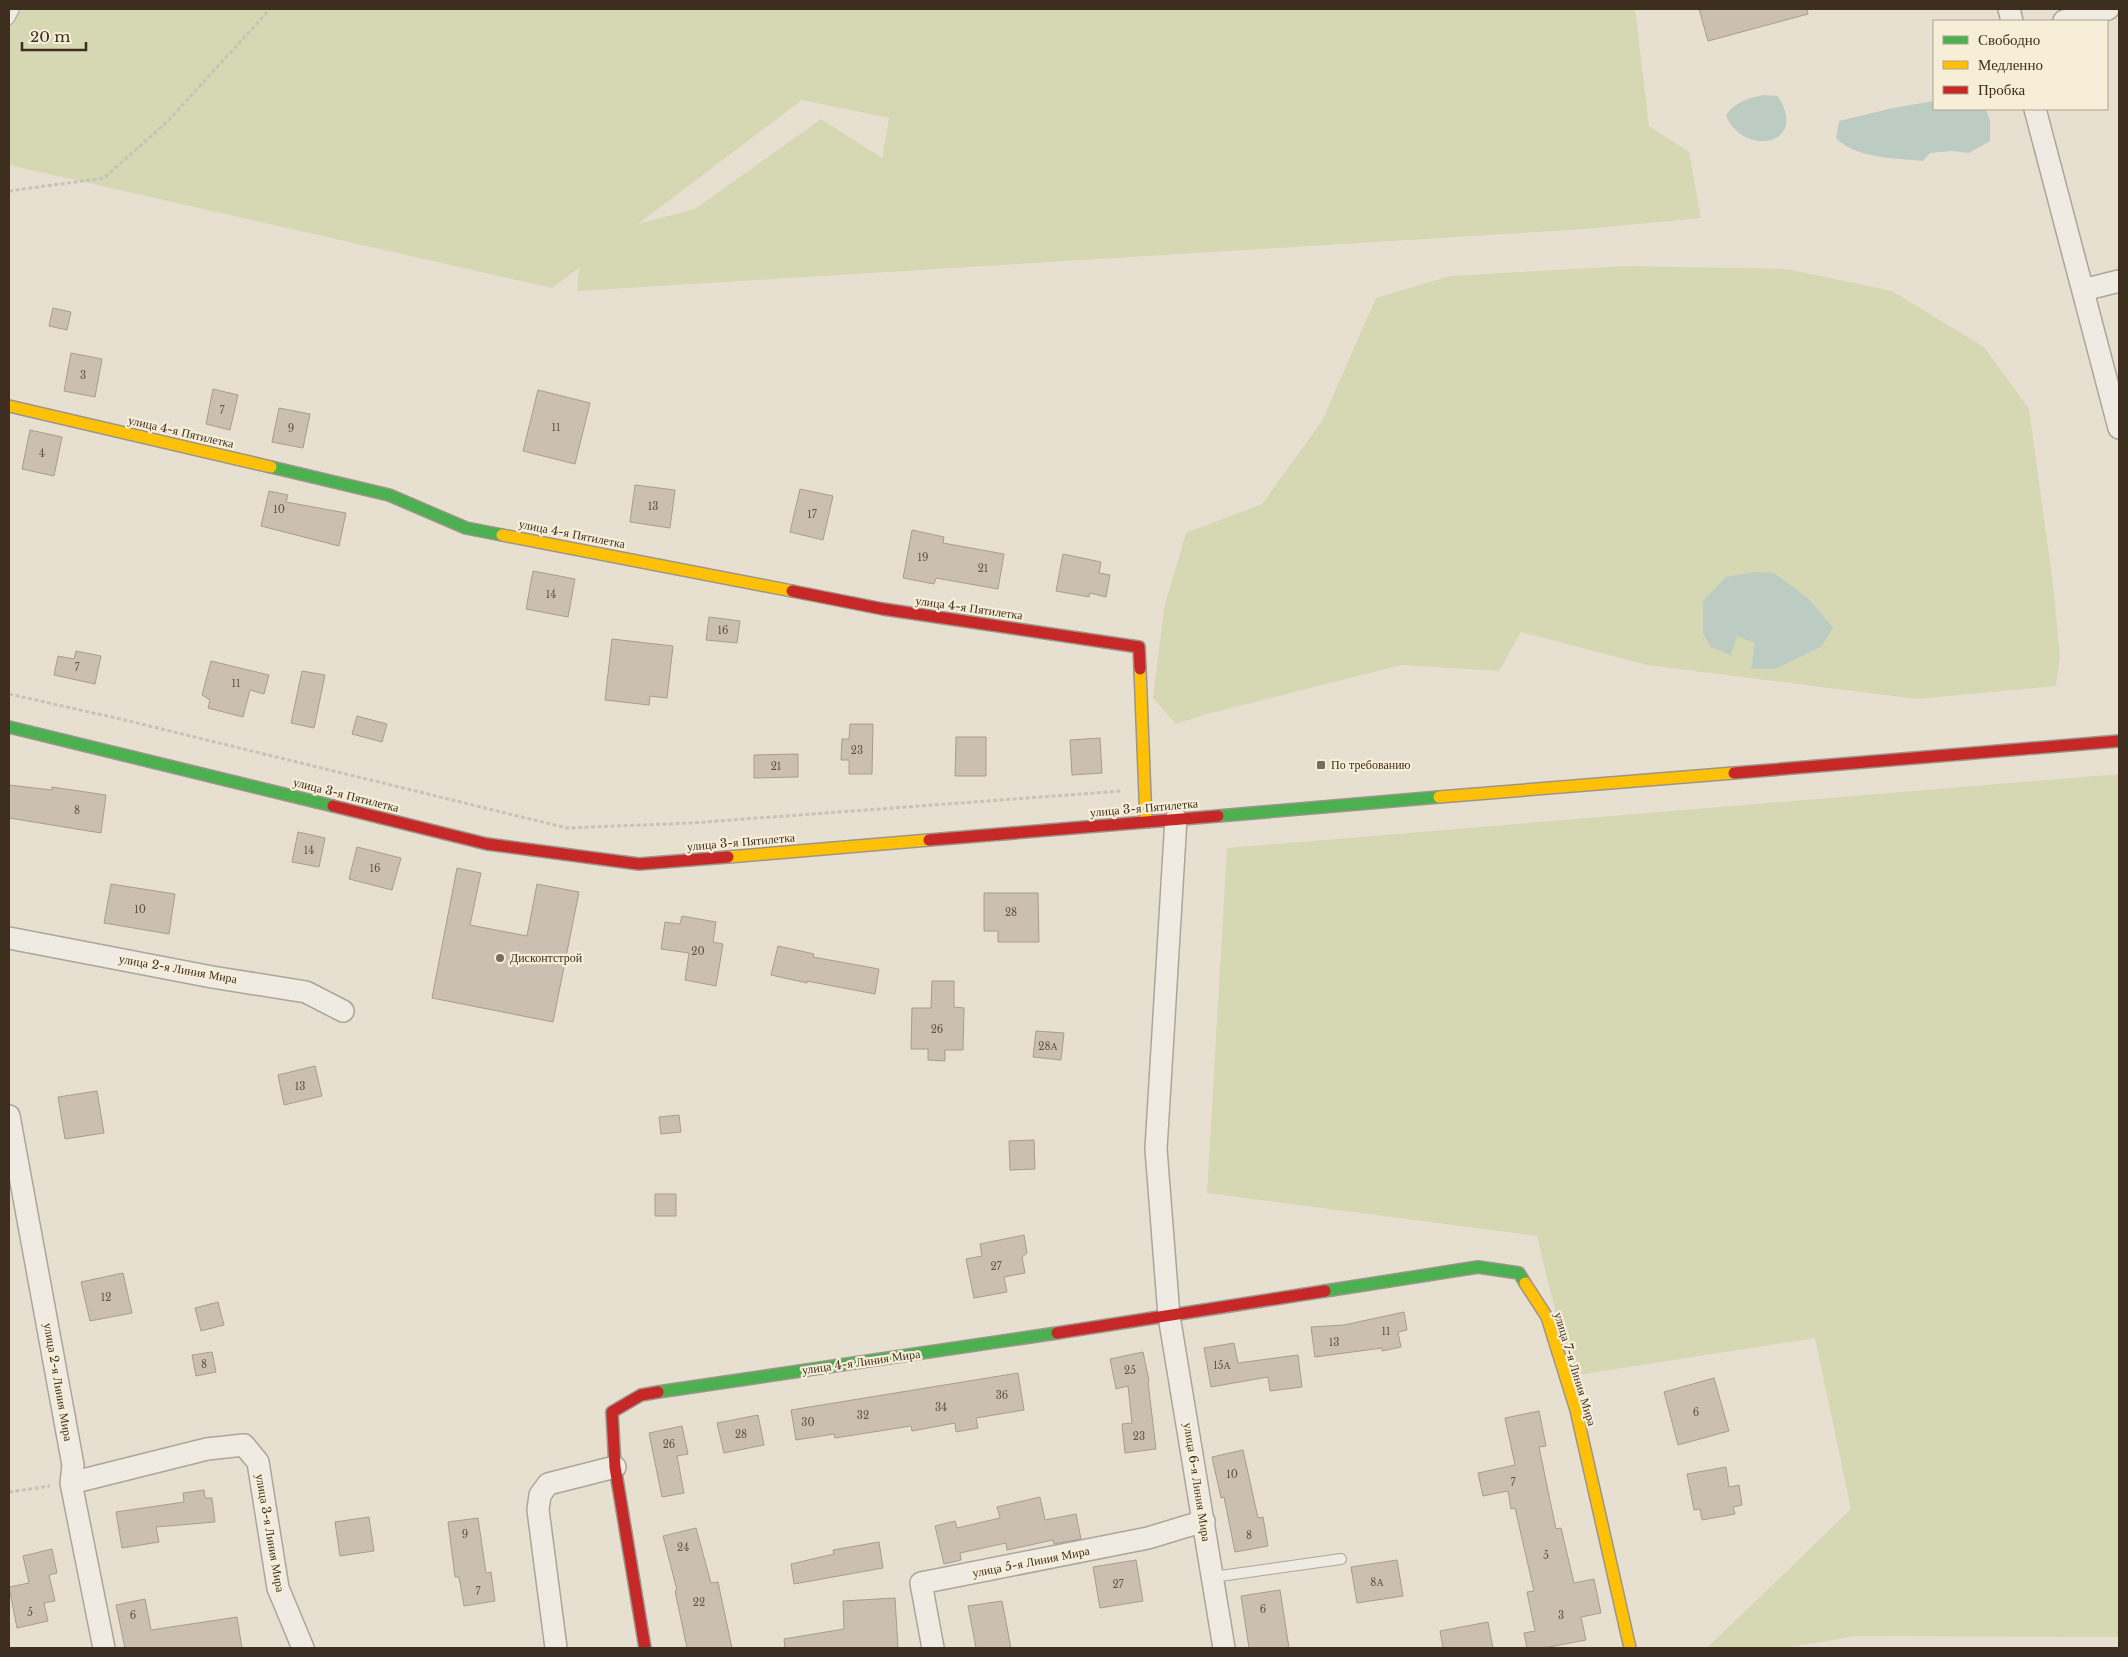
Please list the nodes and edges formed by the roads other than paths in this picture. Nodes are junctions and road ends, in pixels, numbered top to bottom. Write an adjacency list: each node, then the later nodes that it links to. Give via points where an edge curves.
1 (14, 9): 3 (lane)
2 (2108, 9): 4 (street)
3 (9, 19)
4 (2068, 20)
5 (2035, 110): 7 (street)
6 (2119, 281): 7 (street)
7 (2083, 290): 9 (street)
8 (9, 406): 13 (street, улица 4-я Пятилетка, via 389,494 466,528 884,609 1139,647)
9 (2119, 428)
10 (9, 727): 13 (street, улица 3-я Пятилетка, via 487,844 639,864)
11 (2119, 740): 12 (street, улица 3-я Пятилетка)
12 (1176, 819): 13 (street, улица 3-я Пятилетка); 17 (street, улица 6-я Линия Мира, via 1156,1149)
13 (1146, 822)
14 (9, 938): 15 (street, улица 2-я Линия Мира, via 306,992)
15 (343, 1011)
16 (9, 1116): 19 (street, улица 2-я Линия Мира, via 73,1465)
17 (1169, 1316): 18 (street, улица 4-я Линия Мира, via 642,1395 612,1412); 20 (street, улица 6-я Линия Мира); 29 (street, улица 7-я Линия Мира, via 1478,1266 1519,1273 1547,1317 1576,1410)
18 (615, 1467): 25 (street, via 548,1484 540,1495 538,1510); 26 (street, улица 4-я Линия Мира)
19 (71, 1483): 23 (street, улица 2-я Линия Мира); 24 (street, улица 3-я Линия Мира, via 207,1448 244,1445 258,1462 278,1588)
20 (1204, 1521): 22 (street, улица 6-я Линия Мира); 27 (street, улица 5-я Линия Мира, via 1148,1538 921,1583)
21 (1341, 1559): 22 (lane)
22 (1213, 1577): 28 (street, улица 6-я Линия Мира)
23 (104, 1648)
24 (303, 1648)
25 (556, 1648)
26 (645, 1648)
27 (933, 1648)
28 (1224, 1648)
29 (1630, 1648)

